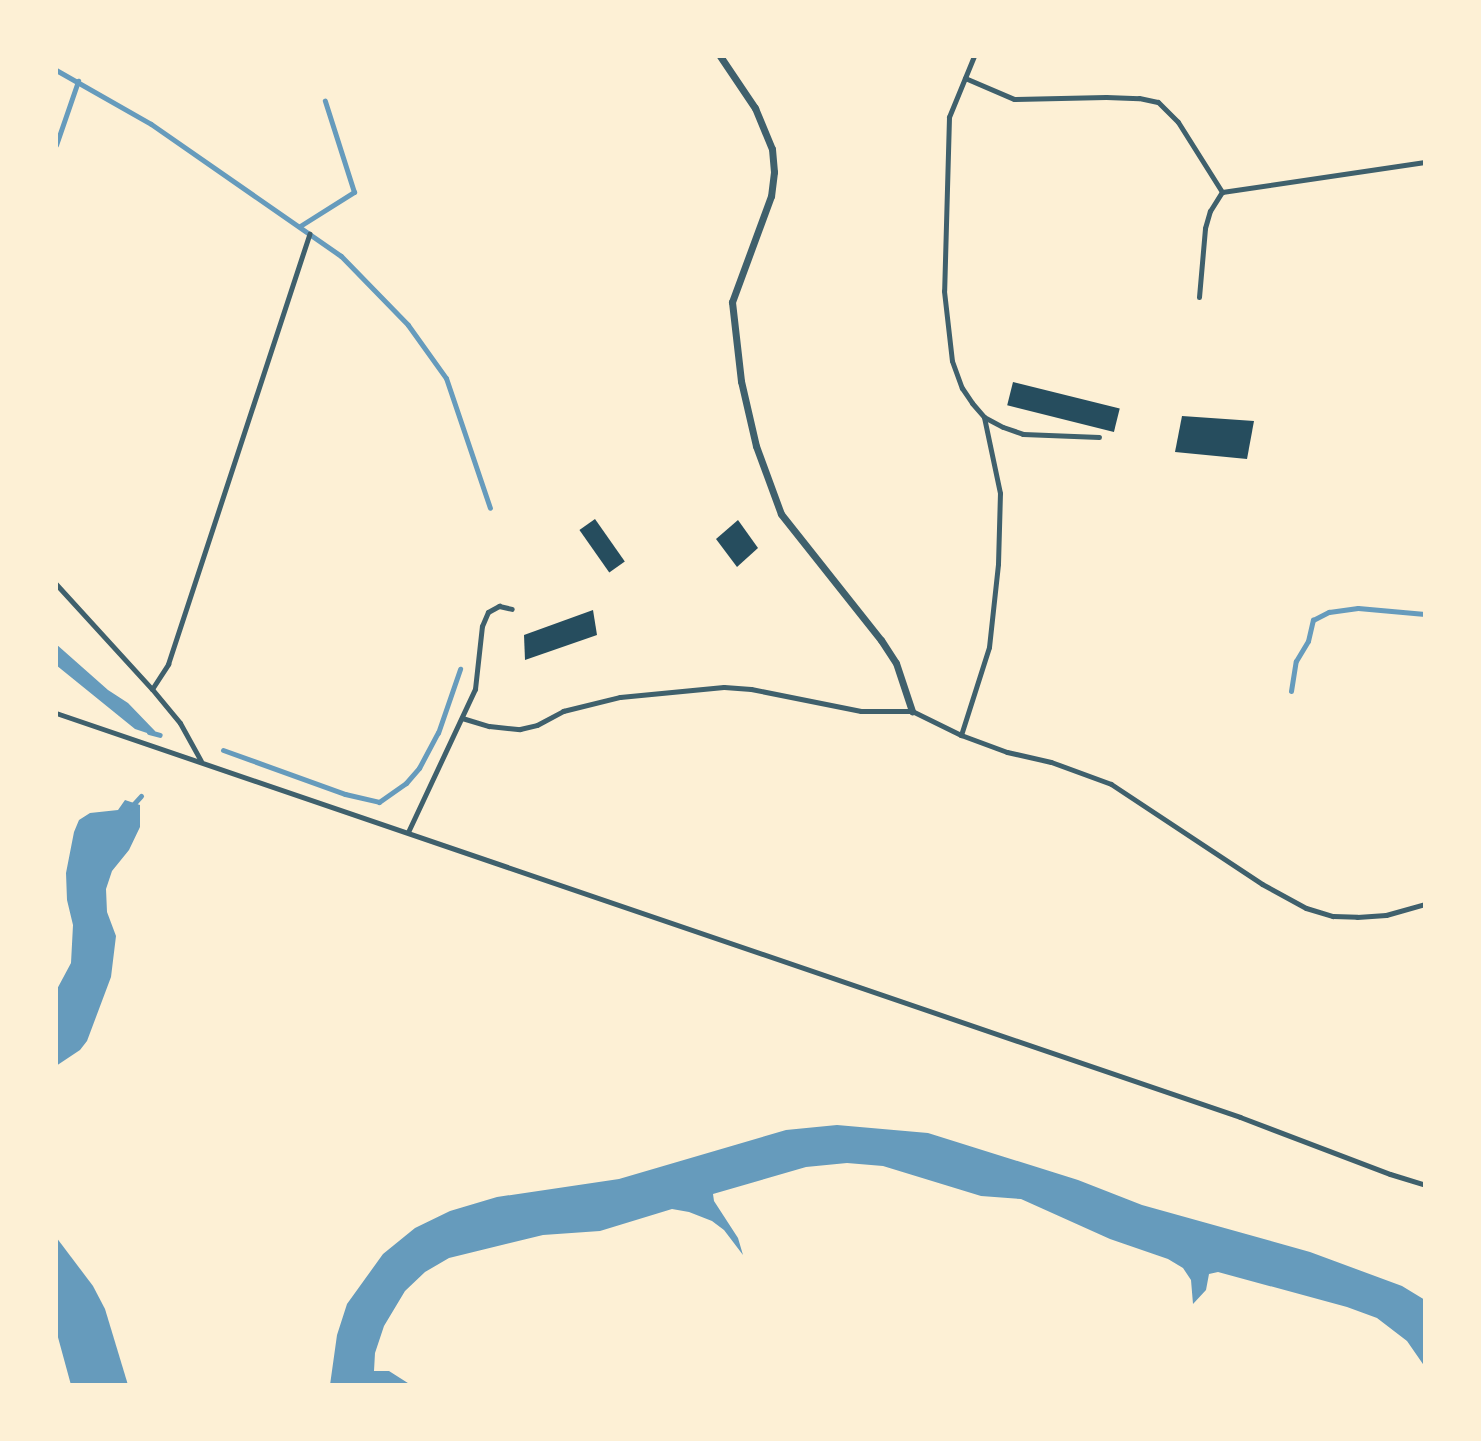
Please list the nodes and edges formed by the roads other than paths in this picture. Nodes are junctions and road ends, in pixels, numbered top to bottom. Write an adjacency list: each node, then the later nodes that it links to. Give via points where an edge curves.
1 (720, 56): 13 (street, via 755,108 772,149 771,196 732,302 741,381 756,446 781,514 881,640 896,663)
2 (974, 56): 3 (lane)
3 (965, 78): 5 (lane, via 1014,99 1106,97 1158,103 1178,122); 8 (lane, via 949,117 944,291 952,361 962,388)
4 (1425, 162): 5 (lane)
5 (1222, 192): 7 (lane, via 1205,228)
6 (309, 234): 12 (lane, via 167,664)
7 (1199, 297)
8 (984, 417): 9 (lane, via 1023,433); 16 (lane, via 1000,493 998,564 989,647)
9 (1099, 437)
10 (56, 584): 12 (lane)
11 (512, 609): 15 (lane, via 499,606 488,612 478,650 478,677)
12 (152, 689): 17 (lane, via 180,723)
13 (912, 711): 15 (lane, via 861,711 724,687 620,697 573,708 520,729); 16 (lane)
14 (56, 713): 17 (lane)
15 (462, 718): 18 (lane)
16 (961, 735): 19 (lane, via 1111,784 1306,908 1357,917)
17 (201, 761): 18 (lane)
18 (408, 832): 20 (lane, via 1240,1116)
19 (1425, 904)
20 (1425, 1185)

